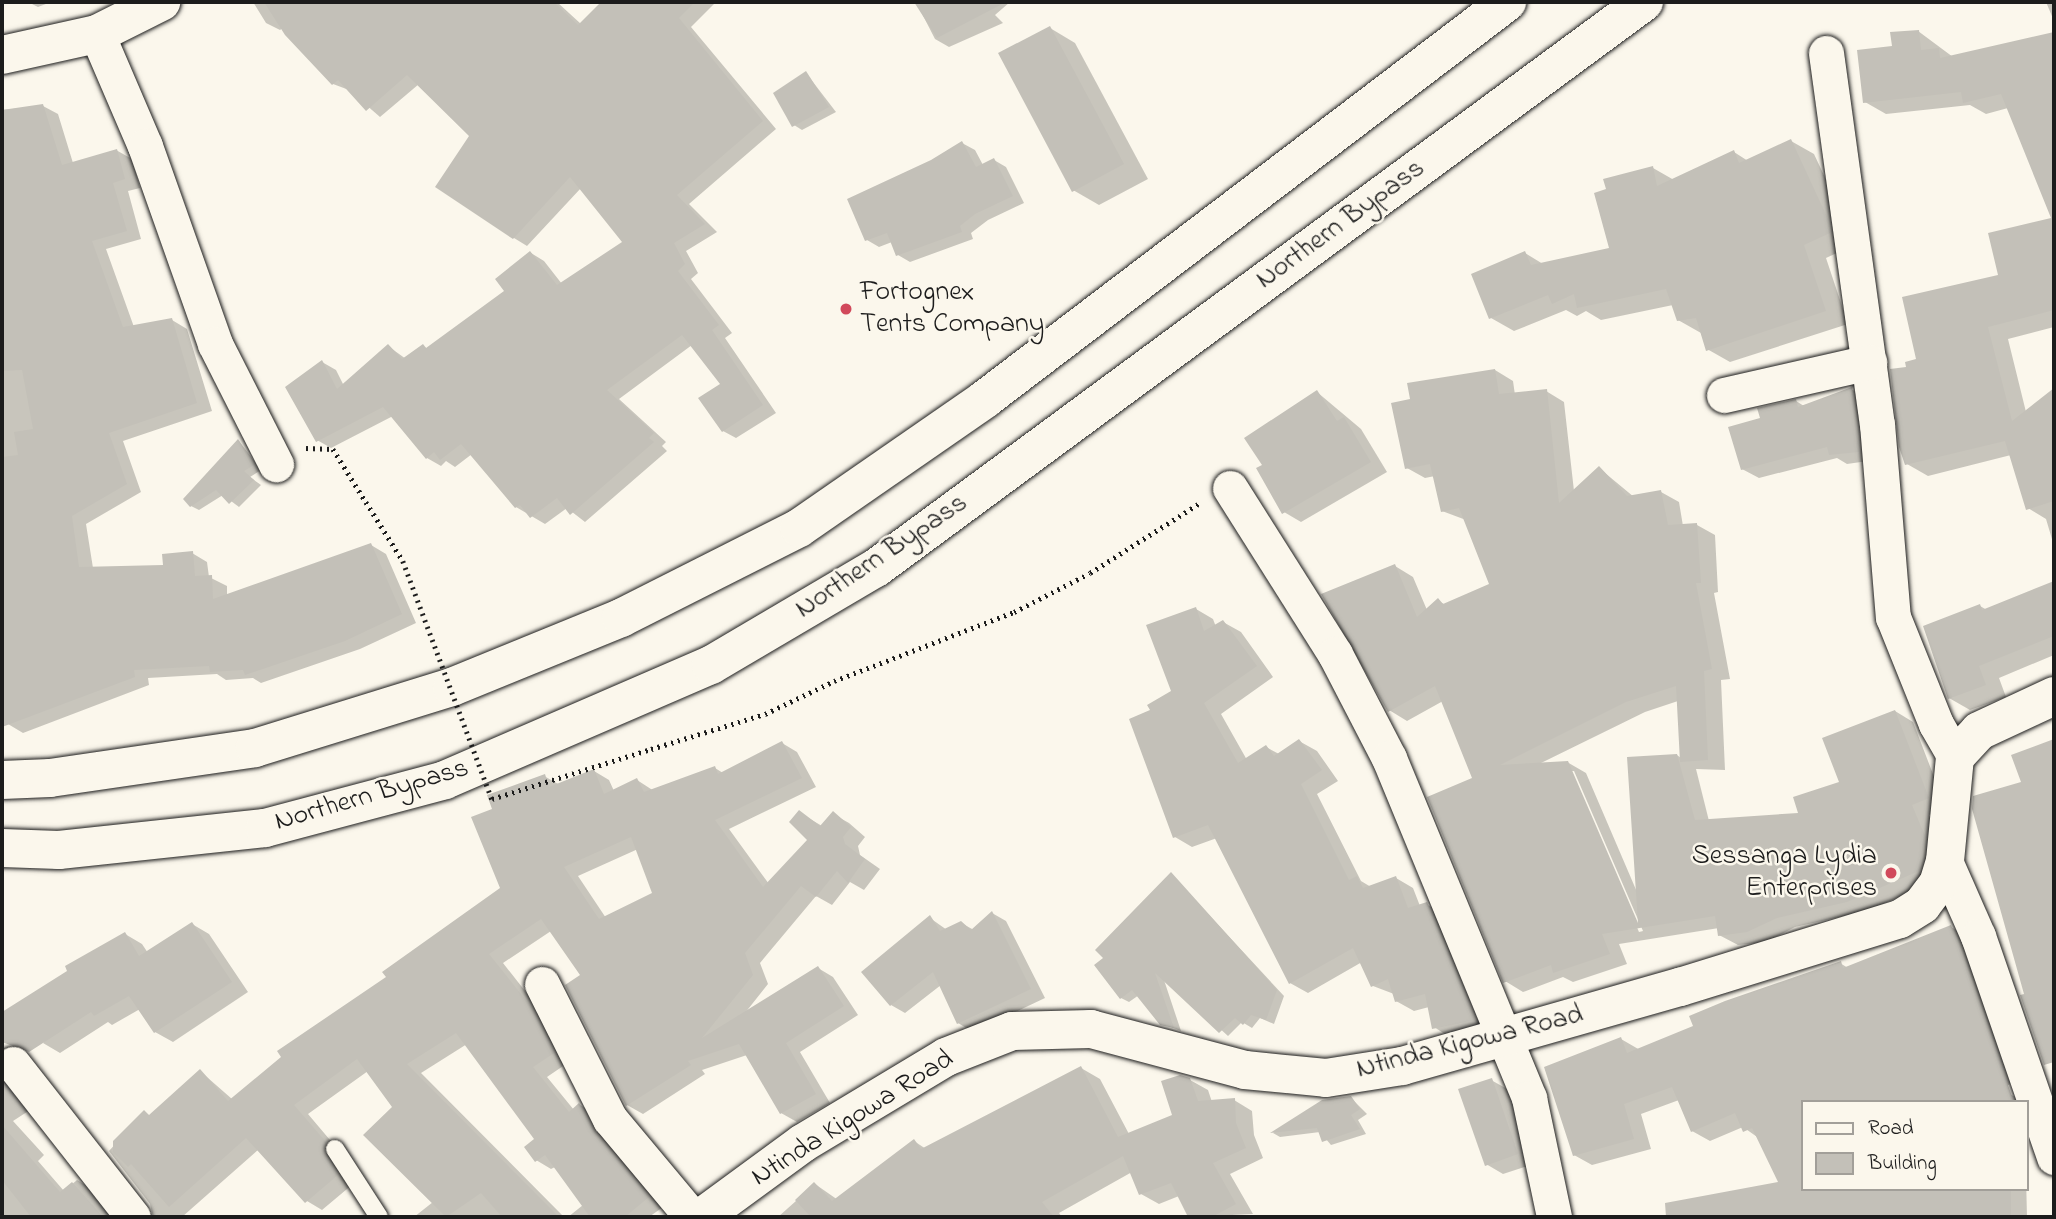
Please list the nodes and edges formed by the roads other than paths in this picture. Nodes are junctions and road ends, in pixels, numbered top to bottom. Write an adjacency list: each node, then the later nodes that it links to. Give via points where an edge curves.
1 (161, 2): 4 (main road)
2 (1507, 2): 13 (main road, via 985,399 799,528 621,618 452,687 255,748 50,778)
3 (1644, 2): 14 (main road, Northern Bypass, via 876,568 711,665 445,780 265,828 60,850)
4 (97, 34): 6 (main road); 9 (street, via 145,146 215,344)
5 (1826, 53): 7 (street)
6 (2, 55)
7 (1869, 362): 8 (street); 12 (street, via 1893,617 1913,671)
8 (1724, 395)
9 (273, 459)
10 (1230, 488): 17 (street, via 1335,654 1389,758)
11 (2054, 696): 12 (main road, via 1979,731)
12 (1955, 757): 15 (main road, Ntinda Kigowa Road)
13 (2, 780)
14 (2, 848)
15 (1945, 861): 17 (main road, Ntinda Kigowa Road, via 1938,884 1922,905 1900,919); 20 (street, via 1978,936)
16 (542, 984): 23 (street, via 610,1119)
17 (1503, 1037): 24 (main road, Ntinda Kigowa Road, via 1402,1066 1326,1078 1290,1078 1091,1029 1012,1031 946,1057 803,1143); 25 (street, via 1528,1098)
18 (13, 1064): 21 (street)
19 (335, 1149): 22 (lane)
20 (2054, 1157)
21 (133, 1217)
22 (379, 1217)
23 (692, 1217)
24 (702, 1217)
25 (1554, 1217)

